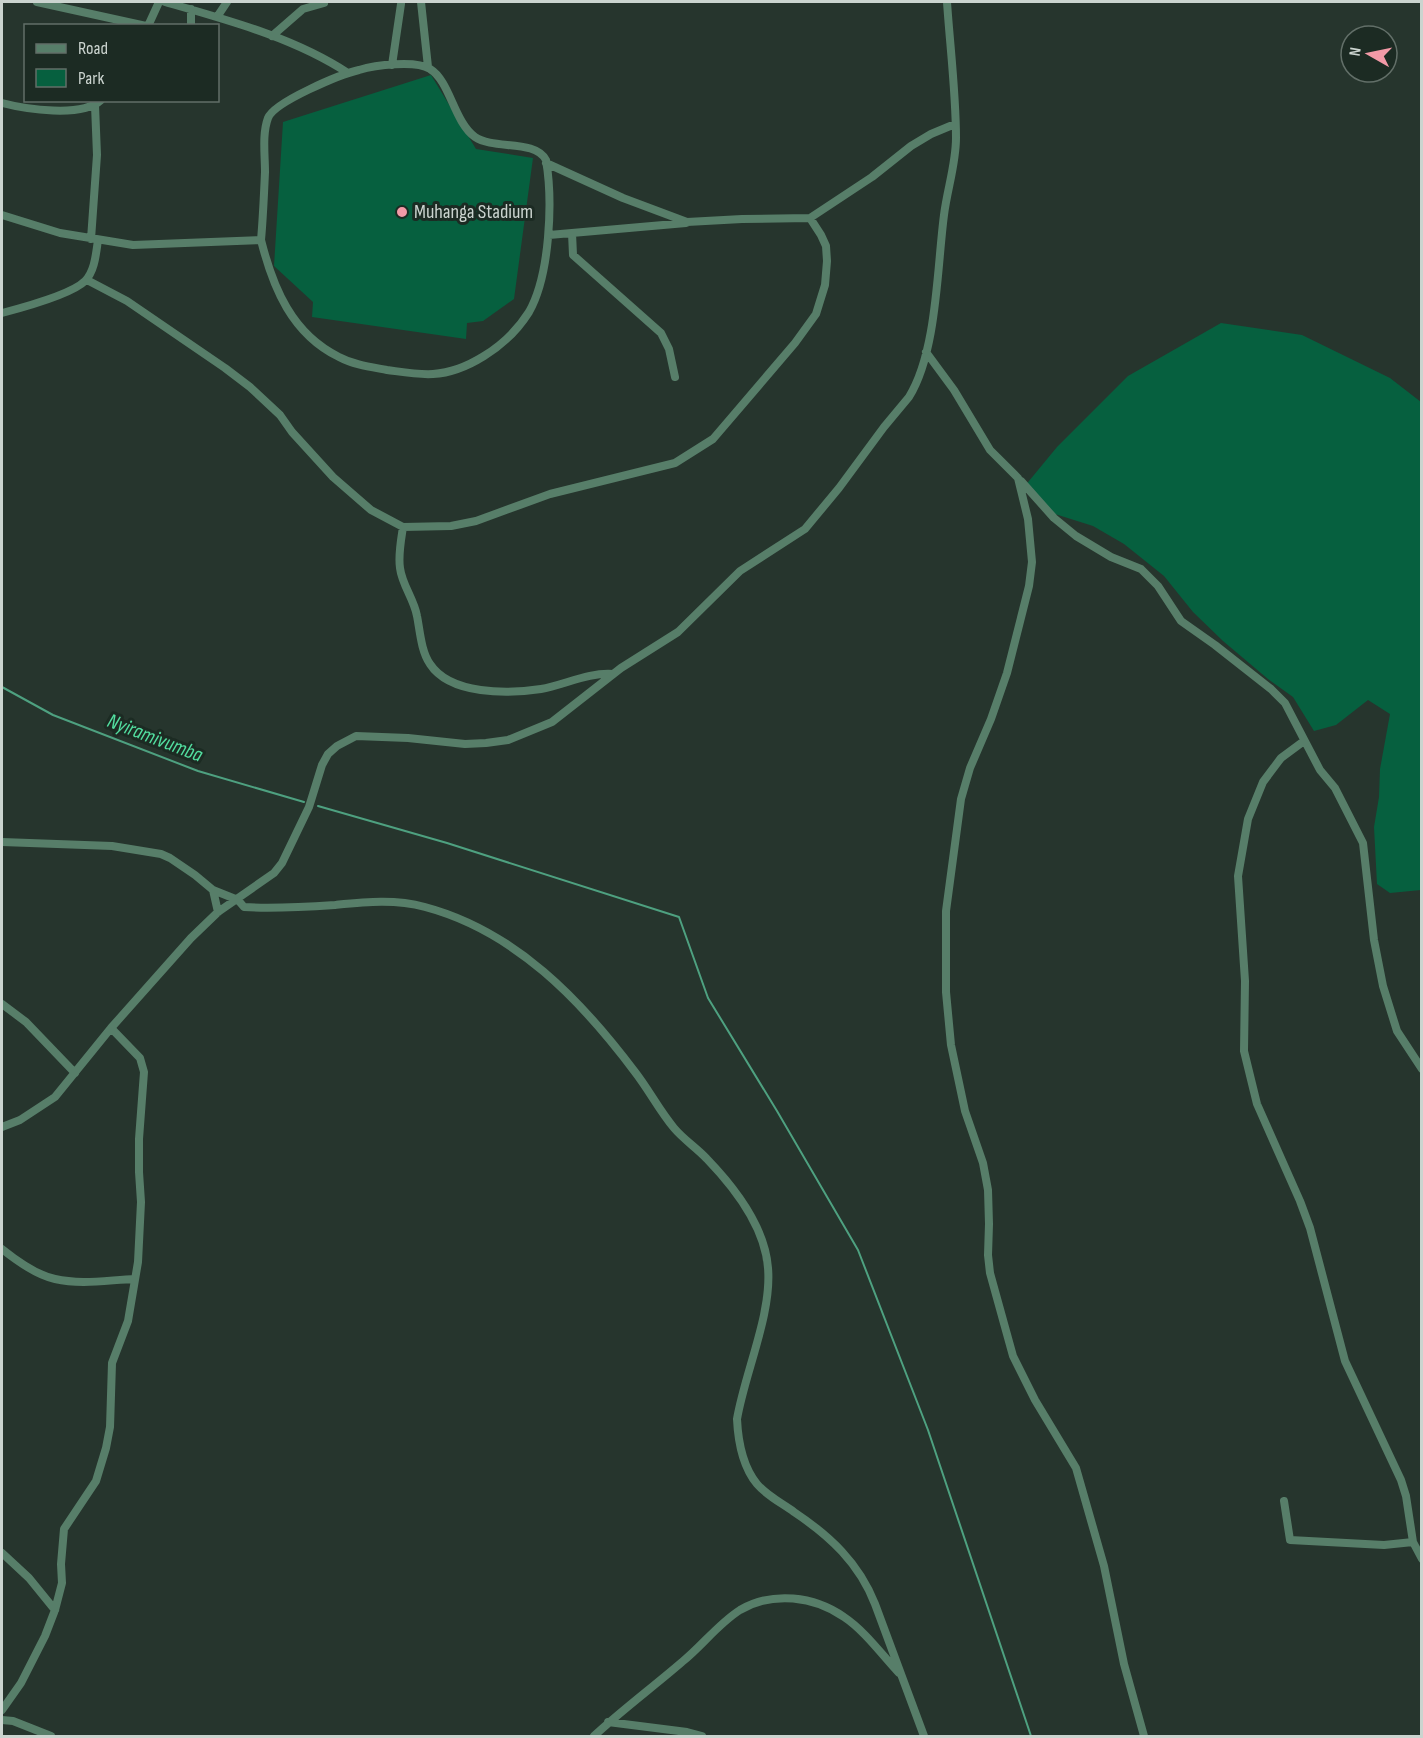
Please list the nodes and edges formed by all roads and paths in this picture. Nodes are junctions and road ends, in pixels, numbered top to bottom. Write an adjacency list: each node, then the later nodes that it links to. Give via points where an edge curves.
1 (37, 2): 11 (street)
2 (159, 2): 12 (street)
3 (165, 2): 9 (street)
4 (227, 2): 10 (street)
5 (422, 2): 16 (street)
6 (947, 2): 20 (street)
7 (324, 3): 14 (street, via 303,9)
8 (401, 4): 15 (street)
9 (191, 9): 10 (street); 13 (street)
10 (218, 17): 14 (street)
11 (138, 24)
12 (148, 24)
13 (191, 24)
14 (272, 36): 17 (street, via 323,57)
15 (392, 65): 16 (street); 17 (street)
16 (428, 67): 21 (street, via 441,81 473,136 533,148 540,151)
17 (348, 73): 28 (street, via 300,94 269,115)
18 (98, 103): 19 (street, via 43,111); 27 (street)
19 (2, 104)
20 (955, 124): 23 (street, via 916,143); 31 (street, via 956,145)
21 (546, 164): 24 (street); 26 (street)
22 (2, 214): 27 (street)
23 (810, 218): 24 (street); 34 (street, via 826,246 827,261 816,314 705,445 675,463 550,494 476,521)
24 (687, 222): 25 (street)
25 (572, 233): 26 (street); 32 (street, via 573,255 660,333 669,349)
26 (549, 235): 28 (street, via 538,288 519,326 496,348 466,367 433,374 358,364 313,342 298,326 280,295)
27 (94, 240): 28 (street, via 146,245); 29 (street, via 94,264)
28 (261, 240)
29 (87, 280): 30 (street); 34 (street, via 120,296 225,368 267,401 361,503)
30 (2, 313)
31 (926, 352): 33 (street, via 990,450); 35 (street, via 909,397 805,528 740,571 667,640)
32 (675, 377)
33 (1018, 478): 36 (street, via 1076,536 1111,557 1141,568 1158,585 1181,621 1285,703); 61 (street, via 1028,519 1032,562 1029,586 1007,673 961,799 946,911 948,1020 960,1092 983,1163 988,1255 995,1292 1013,1356 1076,1468 1104,1566)
34 (403, 527): 35 (street, via 400,569 415,608 425,655 445,679 499,692 541,689)
35 (613, 674): 39 (street, via 552,722 508,740 465,744 356,736 344,741 328,754 322,765 309,807 282,863)
36 (1304, 741): 43 (street, via 1335,788 1363,843 1383,986 1397,1031); 49 (street, via 1281,758 1263,782 1248,819 1238,876 1245,981 1244,1052 1257,1104 1310,1228 1345,1361 1404,1488)
37 (2, 842): 38 (street, via 112,846 161,854)
38 (213, 890): 39 (street); 40 (street)
39 (238, 900): 40 (street); 53 (street, via 244,907 401,902 449,915 483,929 526,956 595,1022 675,1129 726,1181 759,1233 768,1268 768,1287 737,1419 746,1462 766,1493 842,1549 868,1586)
40 (218, 912): 42 (street)
41 (2, 1004): 44 (street, via 26,1022)
42 (111, 1028): 44 (street); 47 (street, via 140,1058 144,1072 139,1161 141,1224)
43 (1422, 1070)
44 (75, 1073): 45 (street, via 46,1104)
45 (2, 1127)
46 (2, 1249): 47 (street, via 52,1279)
47 (135, 1279): 52 (street, via 128,1321 112,1363 106,1448 96,1481 64,1529 62,1583)
48 (1284, 1501): 49 (street, via 1290,1540 1384,1545)
49 (1413, 1542): 51 (street)
50 (2, 1553): 52 (street)
51 (1422, 1559)
52 (56, 1610): 54 (street, via 37,1655)
53 (901, 1676): 56 (street, via 845,1617 811,1601 782,1597 741,1610 720,1625 681,1663); 60 (street)
54 (2, 1710)
55 (2, 1720): 57 (street)
56 (608, 1722): 58 (street); 59 (street)
57 (51, 1737)
58 (594, 1737)
59 (702, 1737)
60 (924, 1737)
61 (1144, 1737)

